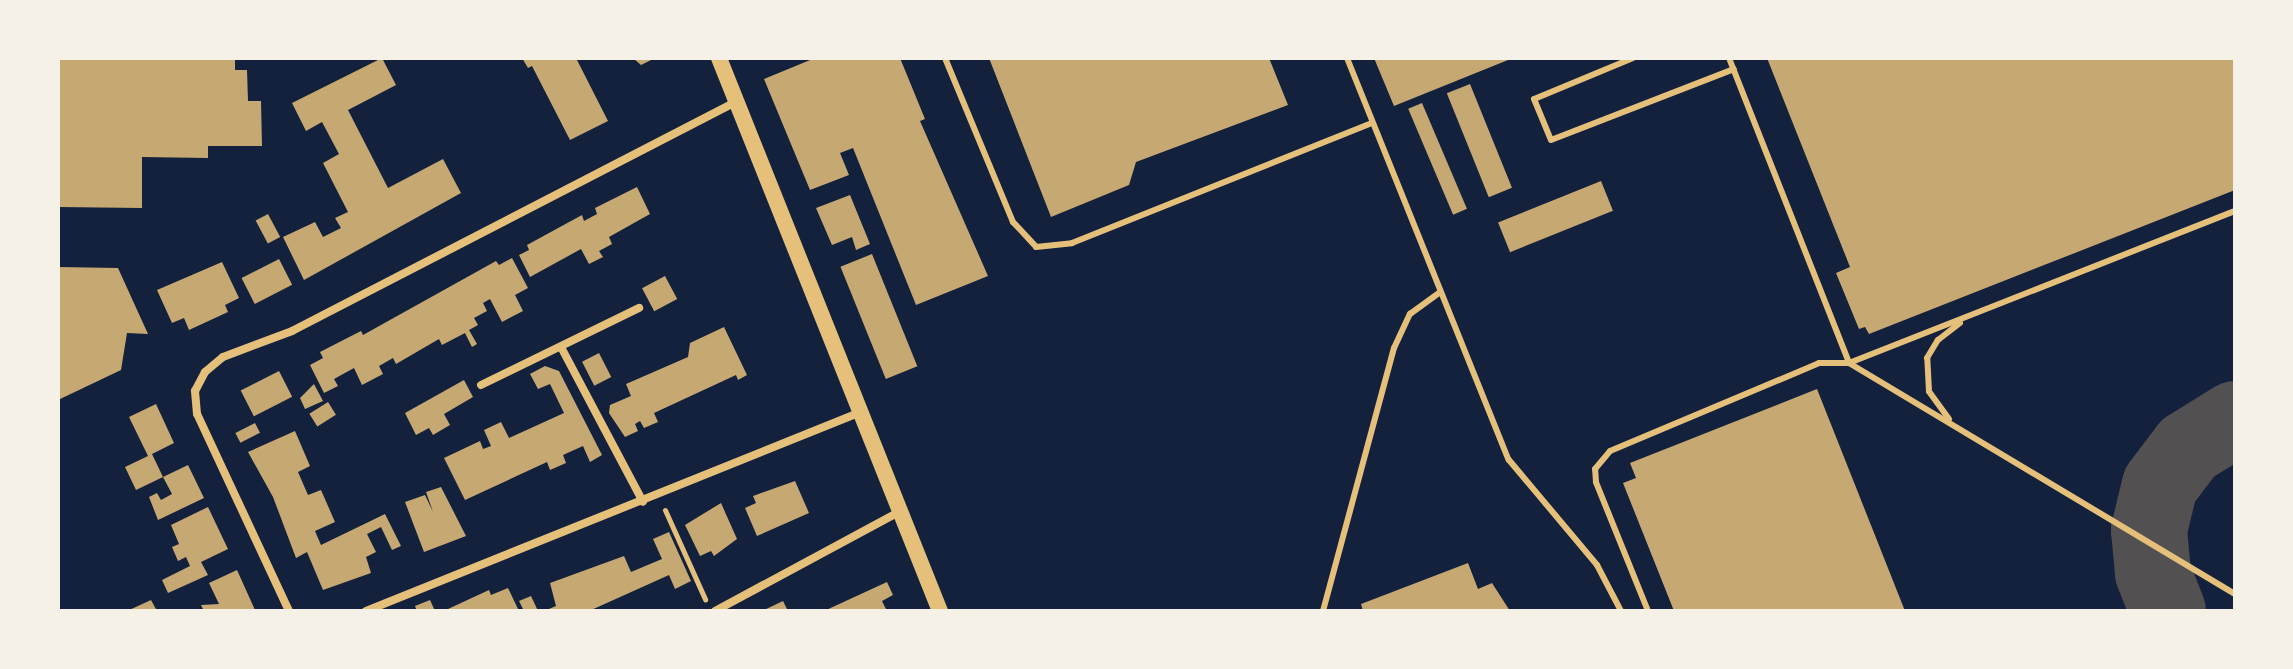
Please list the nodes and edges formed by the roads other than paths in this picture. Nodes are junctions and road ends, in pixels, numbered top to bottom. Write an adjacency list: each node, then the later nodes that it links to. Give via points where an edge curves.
1 (719, 58): 7 (main road)
2 (945, 58): 8 (lane, via 1013,222 1036,247 1072,243)
3 (1347, 58): 8 (lane)
4 (1633, 58): 6 (lane, via 1534,99 1551,140)
5 (1729, 58): 6 (lane)
6 (1734, 69): 14 (lane)
7 (736, 102): 16 (main road); 21 (street, via 292,331 223,357 195,391 197,414)
8 (1372, 123): 10 (lane)
9 (2235, 211): 12 (lane)
10 (1440, 292): 25 (lane, via 1410,314 1394,348); 26 (lane, via 1509,460 1597,565)
11 (639, 308): 13 (street)
12 (1965, 319): 14 (lane); 17 (lane, via 1938,340 1927,358 1929,391)
13 (561, 347): 15 (street); 18 (street)
14 (1849, 363): 17 (lane); 27 (lane, via 1819,363 1601,459 1596,482)
15 (481, 385)
16 (861, 412): 18 (street); 19 (main road)
17 (1954, 424): 20 (lane)
18 (643, 502): 22 (street)
19 (901, 511): 23 (street); 24 (main road)
20 (2235, 594)
21 (289, 611)
22 (366, 611)
23 (713, 611)
24 (940, 611)
25 (1323, 611)
26 (1621, 611)
27 (1648, 611)

